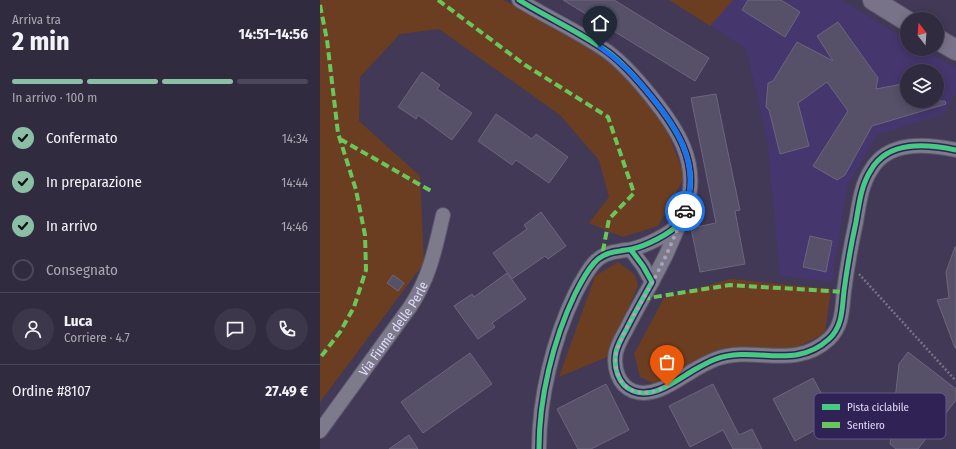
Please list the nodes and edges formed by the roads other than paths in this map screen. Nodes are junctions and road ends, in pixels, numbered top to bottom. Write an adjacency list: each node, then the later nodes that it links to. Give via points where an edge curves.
1 (519, 0): 8 (street, via 608,52 631,72 666,114 684,147 690,174 689,198)
2 (873, 0): 3 (street)
3 (900, 17)
4 (944, 43): 5 (street)
5 (956, 50)
6 (956, 150): 10 (street, via 935,146 908,147 893,150 877,160 869,173 859,203 841,319 833,335 807,353 792,356 742,354 724,357 705,364 663,388 652,392 634,391 622,382 617,370 617,349)
7 (443, 215): 11 (street, Via Fiume delle Perle, via 433,259 418,294)
8 (680, 223): 9 (street, via 668,233); 10 (street)
9 (631, 250): 10 (street); 12 (street, via 610,253 595,262 572,301 546,381)
10 (652, 282)
11 (320, 430)
12 (539, 449)

